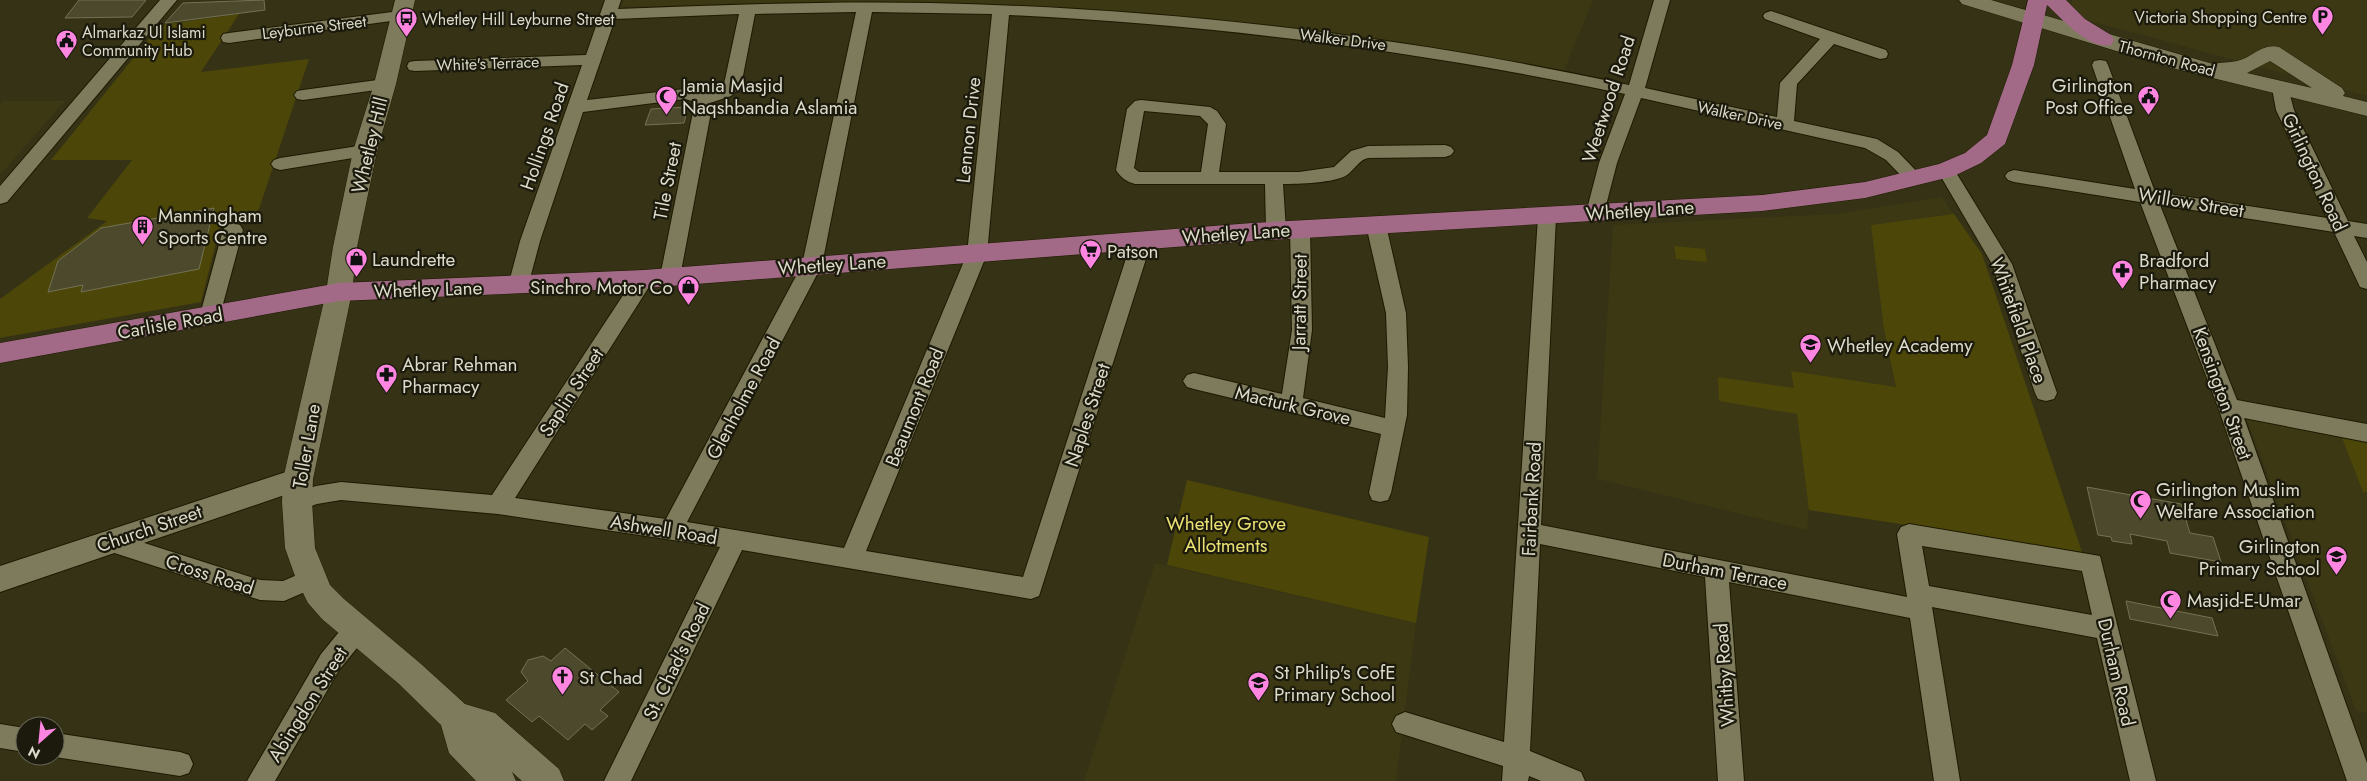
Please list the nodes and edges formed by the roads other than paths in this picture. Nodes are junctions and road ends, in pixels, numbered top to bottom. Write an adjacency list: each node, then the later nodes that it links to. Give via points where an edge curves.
1 (169, 0): 37 (street)
2 (1662, 0): 22 (street, Weetwood Road)
3 (1969, 0): 10 (main road, Thornton Road)
4 (2054, 0): 14 (main road, via 2078,23)
5 (611, 7): 8 (street, Walker Drive); 16 (street, Hollings Road)
6 (402, 8): 13 (street, Leyburne Street); 20 (main road, Whetley Hill)
7 (865, 8): 8 (street, Walker Drive); 9 (street, Walker Drive); 47 (street, Glenholme Road)
8 (748, 9): 24 (street, via 732,86 725,92)
9 (1001, 10): 22 (street, Walker Drive, via 1246,27 1375,43 1508,65); 46 (street, Lennon Drive)
10 (2036, 10): 14 (main road, Thornton Road); 31 (main road, Whetley Lane, via 2023,65 1997,139 1972,158)
11 (1770, 16): 12 (street)
12 (1831, 36): 15 (street); 27 (street, via 1790,83)
13 (229, 38)
14 (2103, 40): 19 (main road, Thornton Road)
15 (1880, 54)
16 (592, 60): 18 (street, White's Terrace); 25 (street, Hollings Road)
17 (2100, 65): 36 (street, Kensington Street)
18 (415, 66)
19 (2206, 69): 21 (main road, Thornton Road); 26 (main road, via 2244,67 2271,52 2311,80)
20 (385, 84): 23 (street); 28 (main road, Whetley Hill)
21 (2281, 88): 26 (main road, Thornton Road); 41 (street, Girlington Road, via 2285,110)
22 (1635, 92): 27 (street, Walker Drive); 38 (street, Weetwood Road, via 1608,163)
23 (303, 95)
24 (701, 100): 25 (street, via 685,94); 48 (street, Tile Street, via 702,112)
25 (576, 107): 51 (street, Hollings Road)
26 (2366, 109)
27 (1785, 124): 35 (street, Walker Drive, via 1871,143 1892,156)
28 (365, 151): 30 (street); 52 (main road, Whetley Hill)
29 (1445, 151): 34 (street, via 1368,152 1357,155 1339,172)
30 (280, 164)
31 (1946, 170): 35 (main road, Whetley Lane); 56 (street, Whitefield Place, via 2002,264)
32 (2014, 176): 36 (street, Willow Street)
33 (1209, 178): 33 (street, via 1135,178 1125,170 1136,109 1141,105 1204,111 1212,115 1217,124); 34 (street)
34 (1274, 180): 42 (street, Jarratt Street)
35 (1915, 180): 38 (main road, Whetley Lane, via 1762,203)
36 (2147, 195): 41 (street, Willow Street); 58 (street, Kensington Street)
37 (0, 198)
38 (1595, 213): 39 (main road, Whetley Lane)
39 (1547, 217): 40 (main road, Whetley Lane); 65 (street, Fairbank Road)
40 (1376, 225): 42 (main road, Whetley Lane); 59 (street, via 1396,313 1398,366 1396,415)
41 (2341, 226): 44 (street, Willow Street); 50 (street, Girlington Road)
42 (1288, 229): 45 (main road, Whetley Lane); 57 (street, Jarratt Street, via 1302,330)
43 (233, 230): 53 (street)
44 (2367, 231)
45 (1142, 240): 46 (main road, Whetley Lane); 72 (street, Naples Street)
46 (977, 254): 47 (main road, Whetley Lane); 68 (street, Beaumont Road)
47 (812, 265): 48 (main road, Whetley Lane); 64 (street, Glenholme Road)
48 (670, 277): 49 (main road, Whetley Lane)
49 (644, 279): 51 (main road, Whetley Lane); 63 (street, Saplin Street)
50 (2367, 282)
51 (518, 286): 52 (main road, Whetley Lane)
52 (339, 292): 53 (main road, Carlisle Road); 61 (main road, Toller Lane)
53 (210, 315): 54 (main road, Carlisle Road)
54 (0, 354)
55 (1194, 381): 57 (street, Macturk Grove)
56 (2046, 393)
57 (1291, 404): 59 (street, Macturk Grove)
58 (2229, 407): 60 (street); 90 (street, Kensington Street)
59 (1392, 428): 62 (street)
60 (2367, 433)
61 (297, 491): 63 (street, Ashwell Road, via 316,495 341,491); 67 (street, Church Street); 71 (main road, Toller Lane, via 300,548)
62 (1380, 493)
63 (498, 505): 64 (street, Ashwell Road)
64 (672, 529): 66 (street, Ashwell Road)
65 (1529, 532): 69 (street, Durham Terrace); 82 (street, Fairbank Road)
66 (735, 541): 68 (street, Ashwell Road); 85 (street, St. Chad's Road)
67 (110, 542): 70 (street, Church Street); 71 (street, Cross Road, via 260,590 284,591)
68 (850, 560): 72 (street, Ashwell Road)
69 (1716, 569): 73 (street, Durham Terrace); 87 (street, Whitby Road)
70 (0, 579)
71 (311, 579): 74 (main road, Toller Lane, via 319,594)
72 (1031, 589)
73 (1919, 602): 75 (street, Durham Terrace); 75 (street, Durham Road, via 1909,534 2092,563); 88 (street)
74 (357, 629): 81 (main road, Toller Lane, via 456,717 461,742); 83 (street, Abingdon Street, via 330,662)
75 (2107, 629): 89 (street, Durham Road)
76 (1405, 724): 82 (street)
77 (0, 736): 78 (street)
78 (15, 738)
79 (65, 747): 80 (street)
80 (180, 764)
81 (491, 768): 84 (main road, Toller Lane)
82 (1516, 770): 86 (street)
83 (260, 781)
84 (547, 781)
85 (616, 781)
86 (1572, 781)
87 (1731, 781)
88 (1947, 781)
89 (2143, 781)
90 (2360, 781)

